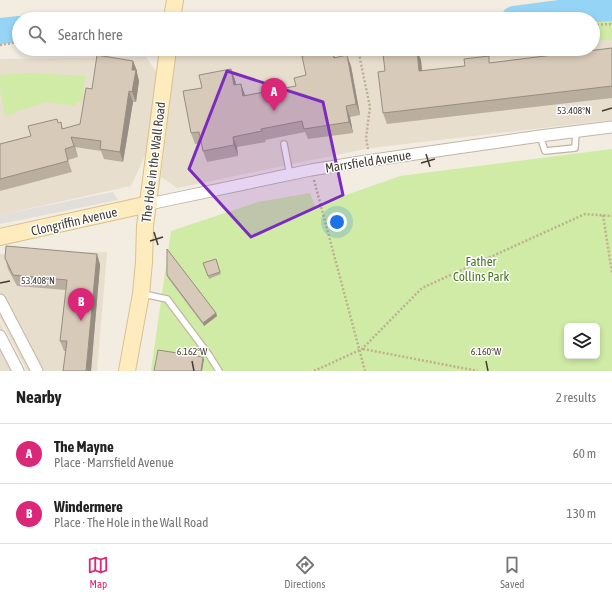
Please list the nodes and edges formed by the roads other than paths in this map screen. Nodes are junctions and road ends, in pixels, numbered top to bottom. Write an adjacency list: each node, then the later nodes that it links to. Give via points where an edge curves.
1 (175, 0): 2 (street)
2 (173, 12)
3 (167, 56): 9 (street, The Hole in the Wall Road)
4 (612, 127): 5 (street, Marrsfield Avenue)
5 (576, 131): 6 (street, Marrsfield Avenue); 6 (lane, via 575,148 545,151)
6 (540, 136): 8 (street, Marrsfield Avenue)
7 (284, 144): 8 (lane)
8 (290, 175): 9 (street, Marrsfield Avenue)
9 (149, 204): 10 (street, Clongriffin Avenue); 11 (street, The Hole in the Wall Road, via 145,226)
10 (0, 237)
11 (141, 294): 16 (street, The Hole in the Wall Road); 17 (lane, via 167,299)
12 (0, 300): 15 (street)
13 (0, 336): 14 (street)
14 (18, 371)
15 (37, 371)
16 (127, 371)
17 (220, 371)

